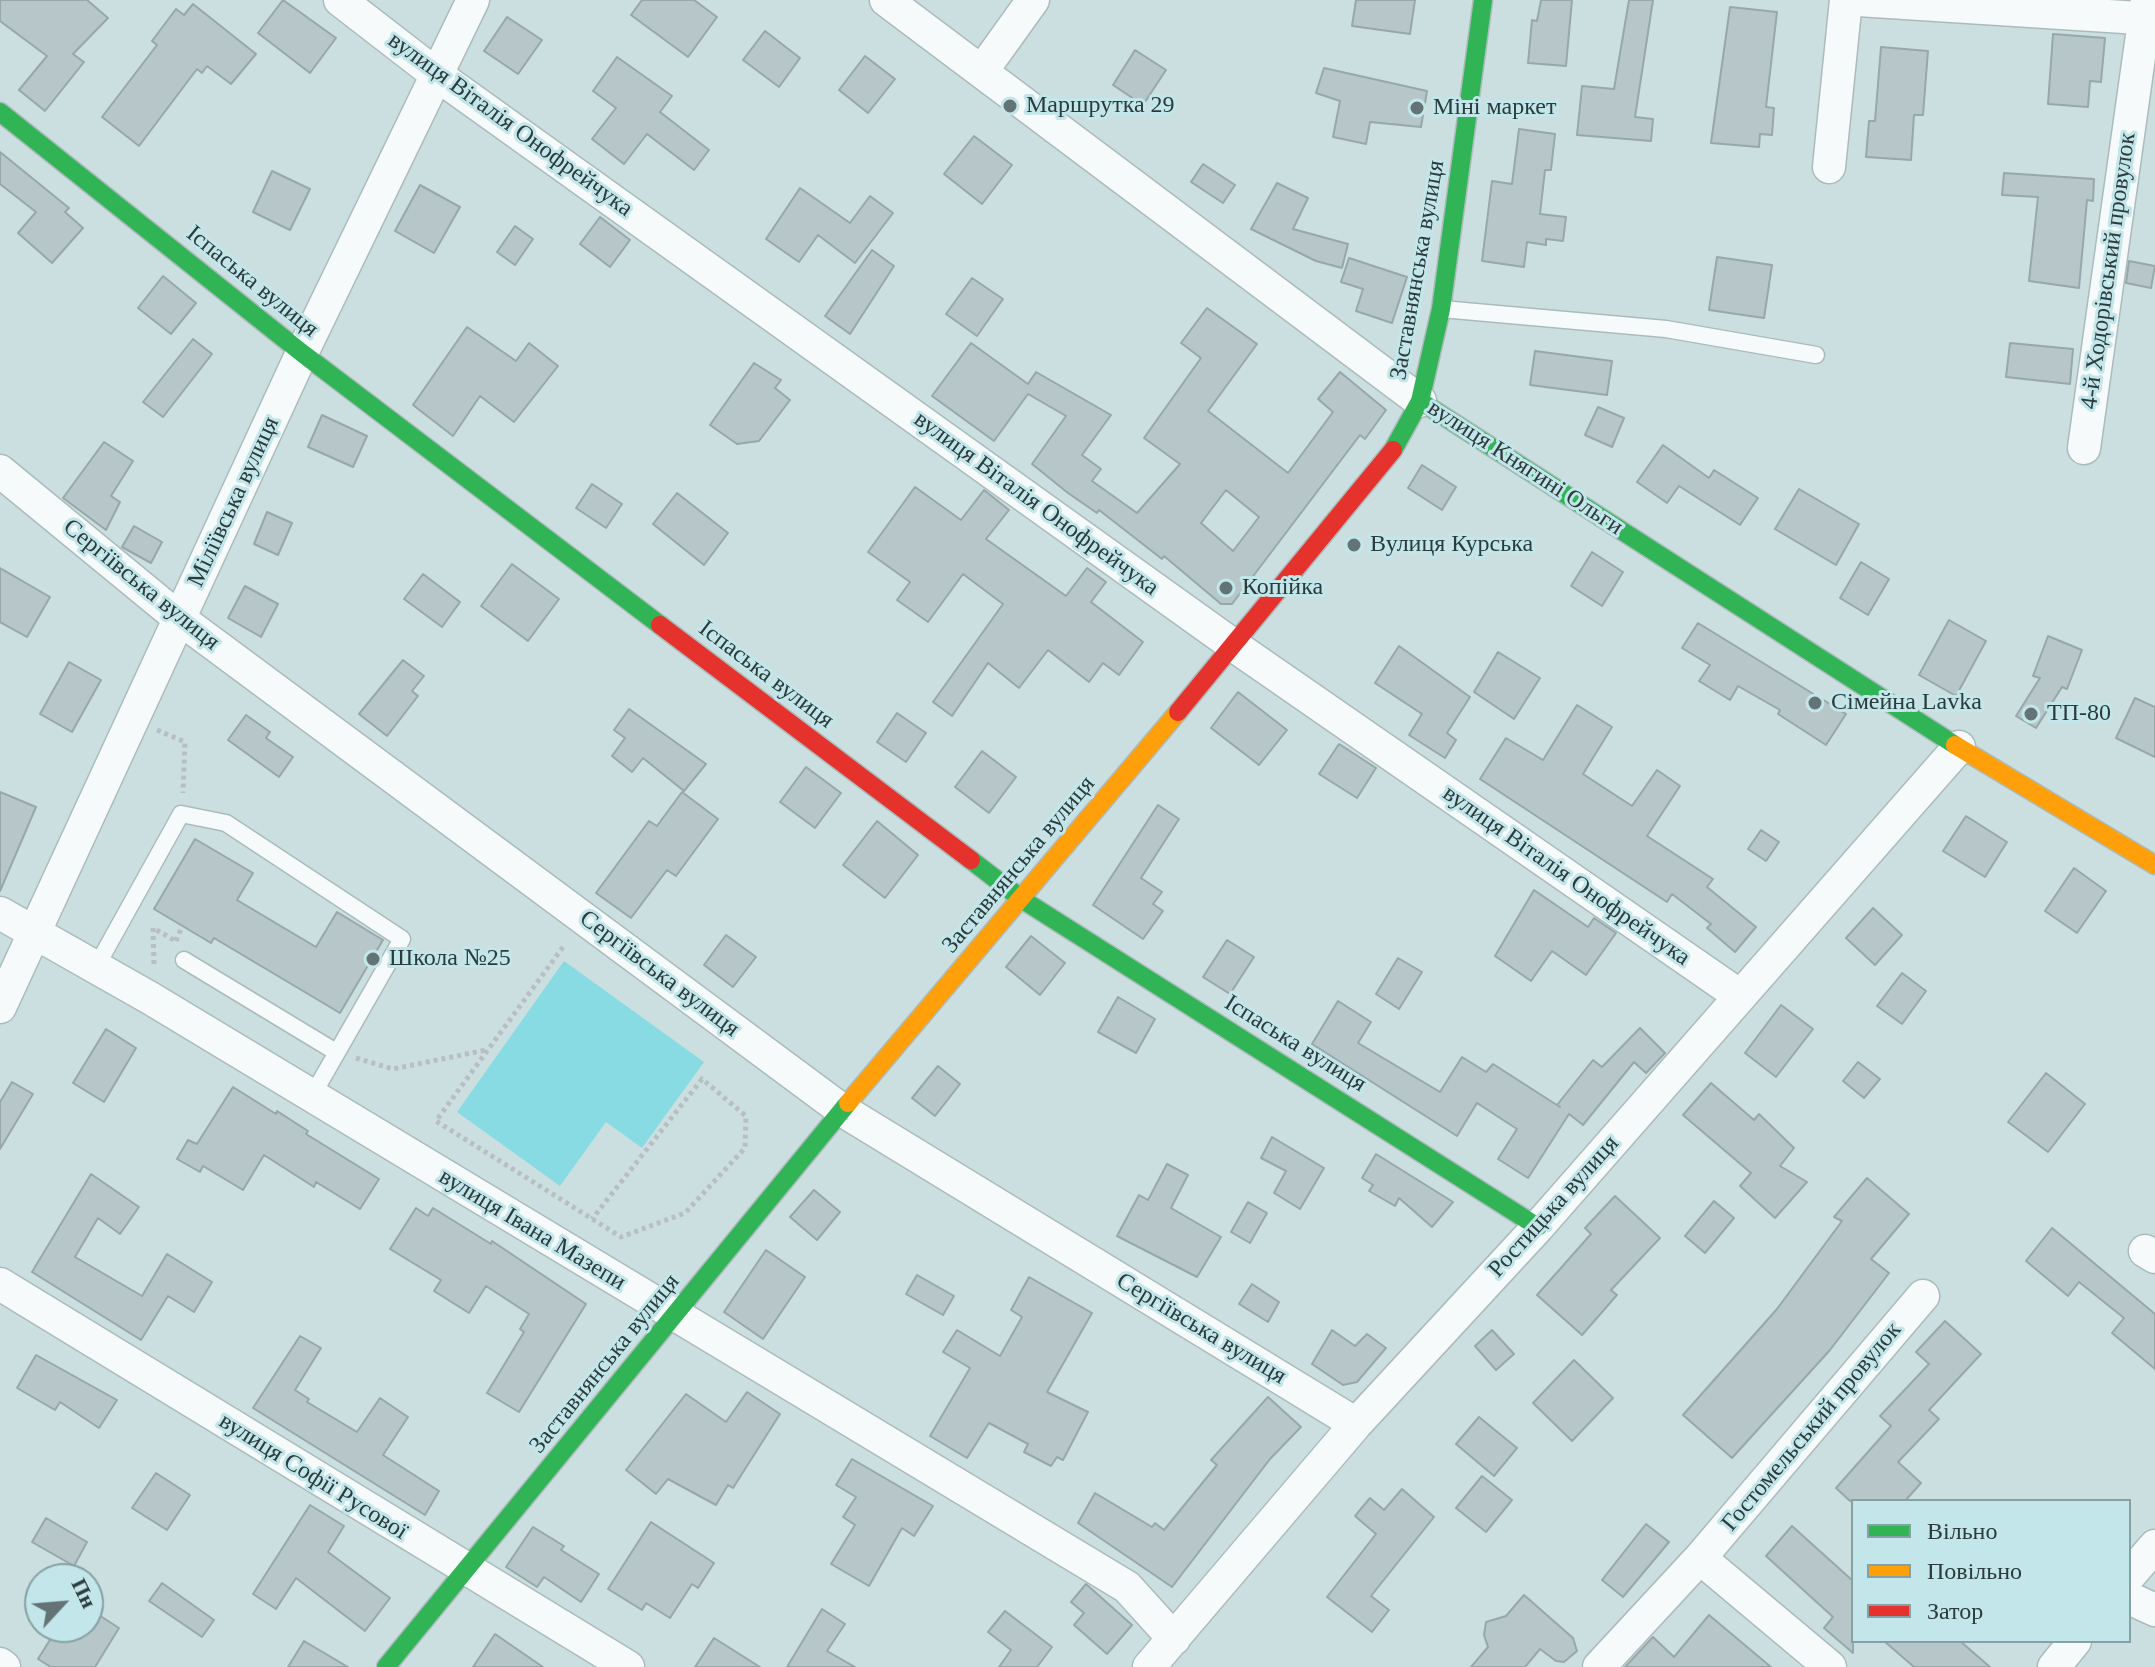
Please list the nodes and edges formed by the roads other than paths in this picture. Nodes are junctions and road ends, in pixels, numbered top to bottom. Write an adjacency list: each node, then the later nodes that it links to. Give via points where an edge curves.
1 (340, 0): 10 (street, вулиця Віталія Онофрейчука)
2 (473, 0): 10 (street, Міліївська вулиця)
3 (886, 0): 9 (street, вулиця Княгині Ольги)
4 (1033, 0): 9 (street)
5 (1483, 0): 13 (street, Заставнянська вулиця)
6 (1846, 0): 12 (street)
7 (1858, 0): 8 (street)
8 (2149, 13): 17 (street, 4-й Ходорівський провулок)
9 (982, 71): 16 (street, вулиця Княгині Ольги)
10 (437, 75): 14 (street, Міліївська вулиця); 20 (street, вулиця Віталія Онофрейчука)
11 (0, 112): 14 (street, Іспаська вулиця)
12 (1829, 167)
13 (1441, 309): 15 (lane, via 1666,329); 16 (street, Заставнянська вулиця)
14 (302, 353): 19 (street, Міліївська вулиця); 23 (street, Іспаська вулиця)
15 (1816, 355)
16 (1420, 401): 20 (street, Заставнянська вулиця, via 1389,457); 21 (street, вулиця Княгині Ольги)
17 (2084, 448)
18 (0, 471): 19 (street, Сергіївська вулиця)
19 (180, 619): 25 (street, Міліївська вулиця); 32 (street, Сергіївська вулиця)
20 (1233, 645): 23 (street, Заставнянська вулиця); 28 (street, вулиця Віталія Онофрейчука)
21 (1959, 747): 22 (street, вулиця Княгині Ольги); 28 (street, Ростицька вулиця)
22 (2155, 865)
23 (1023, 900): 32 (street, Заставнянська вулиця); 33 (street, Іспаська вулиця)
24 (0, 913): 25 (street, вулиця Івана Мазепи)
25 (34, 935): 27 (street, вулиця Івана Мазепи); 29 (street, Міліївська вулиця)
26 (184, 960): 30 (lane)
27 (95, 969): 30 (lane, via 181,814 226,823 402,939); 31 (street, вулиця Івана Мазепи)
28 (1740, 996): 33 (street, Ростицька вулиця)
29 (0, 1007)
30 (336, 1052): 31 (lane)
31 (312, 1096): 36 (street, вулиця Івана Мазепи)
32 (842, 1110): 36 (street, Заставнянська вулиця); 37 (street, Сергіївська вулиця)
33 (1538, 1227): 37 (street, Ростицька вулиця)
34 (0, 1284): 40 (street, вулиця Софії Русової)
35 (1923, 1296): 39 (street, Гостомельський провулок)
36 (675, 1317): 40 (street, Заставнянська вулиця); 44 (street, вулиця Івана Мазепи, via 1127,1587)
37 (1356, 1424): 44 (street, Ростицька вулиця)
38 (2155, 1546): 41 (street)
39 (1700, 1558): 49 (street, Гостомельський провулок); 50 (street)
40 (467, 1572): 46 (street, Заставнянська вулиця); 47 (street, вулиця Софії Русової)
41 (2131, 1574)
42 (2131, 1599): 43 (street)
43 (2155, 1610)
44 (1174, 1639): 48 (street, Ростицька вулиця)
45 (2073, 1643): 51 (street)
46 (386, 1667)
47 (628, 1667)
48 (1149, 1667)
49 (1599, 1667)
50 (1830, 1667)
51 (2054, 1667)

